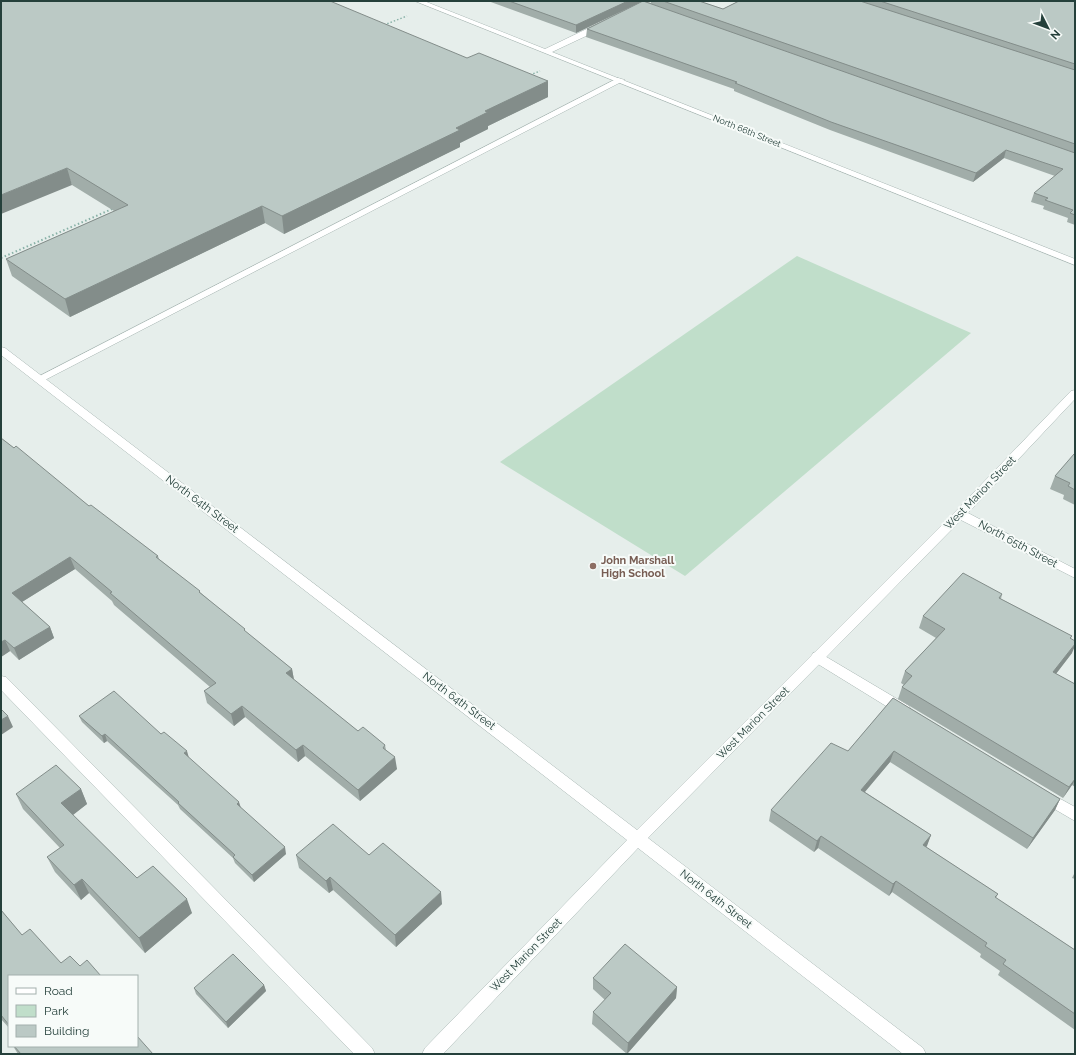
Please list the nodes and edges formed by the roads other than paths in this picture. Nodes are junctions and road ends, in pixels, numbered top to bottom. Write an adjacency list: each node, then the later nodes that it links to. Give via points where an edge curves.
1 (418, 1): 3 (street, North 66th Street)
2 (610, 21): 3 (street)
3 (547, 51): 4 (street, North 66th Street)
4 (621, 80): 5 (street, North 66th Street); 7 (street)
5 (1075, 262)
6 (1, 350): 7 (street, North 64th Street)
7 (39, 379): 16 (street, North 64th Street)
8 (1074, 394): 9 (street, West Marion Street)
9 (960, 514): 10 (street, North 65th Street); 11 (street, West Marion Street)
10 (1075, 574)
11 (818, 657): 13 (street); 16 (street, West Marion Street)
12 (1, 681): 17 (street)
13 (913, 715)
14 (1034, 790): 15 (street)
15 (1075, 815)
16 (638, 838): 18 (street, West Marion Street); 19 (street, North 64th Street)
17 (366, 1054)
18 (431, 1054)
19 (917, 1054)

